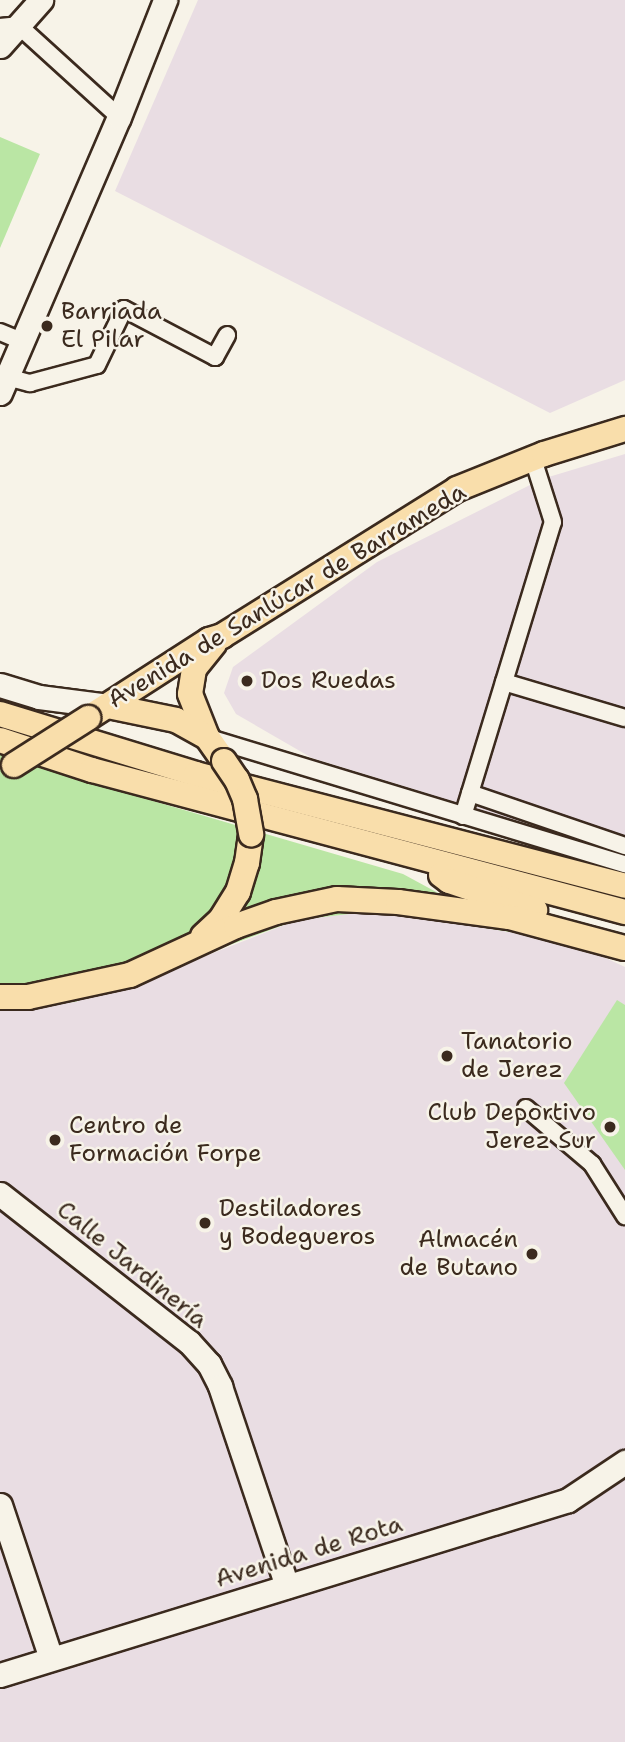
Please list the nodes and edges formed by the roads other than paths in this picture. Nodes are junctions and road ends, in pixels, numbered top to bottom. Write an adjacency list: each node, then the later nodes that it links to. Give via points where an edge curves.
1 (41, 0): 3 (street)
2 (165, 0): 5 (street)
3 (9, 26): 4 (street); 5 (street)
4 (0, 46)
5 (119, 117): 8 (street)
6 (0, 332): 8 (street)
7 (227, 335): 9 (street, via 215,357 124,309 97,365 30,383)
8 (22, 341): 9 (street)
9 (3, 385)
10 (625, 429): 11 (main road, Avenida de Sanlúcar de Barrameda)
11 (533, 458): 12 (main road, Avenida de Sanlúcar de Barrameda, via 457,489); 13 (street, via 553,522)
12 (222, 636): 15 (main road, Avenida de Sanlúcar de Barrameda); 18 (main road, via 202,655 191,681 190,694)
13 (504, 682): 17 (street); 21 (street)
14 (0, 685): 15 (street)
15 (98, 712): 18 (main road, via 176,720); 20 (main road, Avenida de Sanlúcar de Barrameda, bridge)
16 (0, 714): 26 (main road, via 195,774)
17 (625, 718)
18 (207, 737): 22 (street); 29 (main road, bridge, via 237,780 251,834 238,892 221,919)
19 (0, 740): 24 (main road, via 92,770)
20 (7, 769)
21 (470, 793): 22 (street); 23 (street)
22 (463, 816): 25 (street)
23 (625, 846)
24 (415, 857): 27 (main road); 28 (main road, via 449,881)
25 (625, 864)
26 (625, 886)
27 (625, 912)
28 (625, 941)
29 (192, 946): 30 (main road, via 276,912 337,899 509,917); 31 (main road, via 130,975 28,997)
30 (625, 948)
31 (0, 998)
32 (526, 1108): 34 (street, via 592,1164)
33 (0, 1194): 37 (street, Calle Jardinería, via 189,1342 209,1364)
34 (625, 1216)
35 (625, 1462): 37 (street, Avenida de Rota, via 568,1500)
36 (0, 1505): 38 (street)
37 (287, 1586): 38 (street, Avenida de Rota)
38 (51, 1658): 39 (street, Avenida de Rota)
39 (0, 1675)

